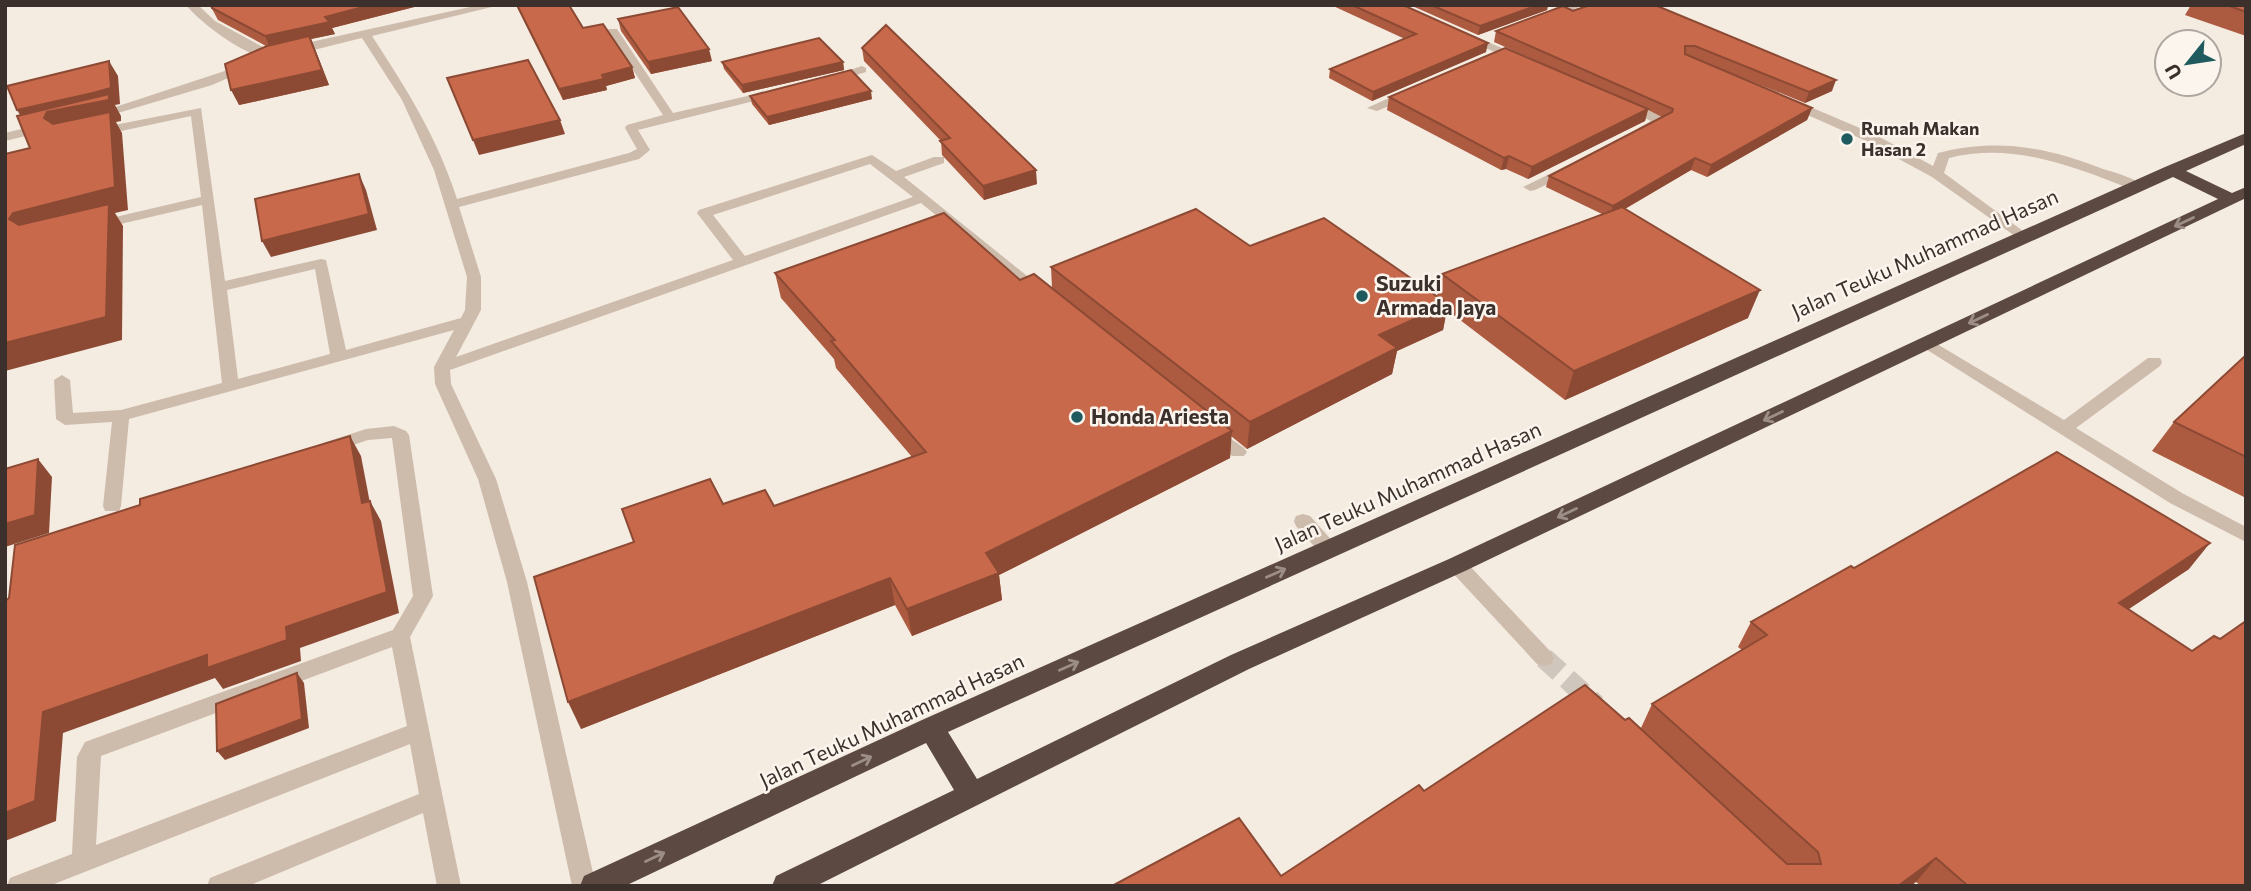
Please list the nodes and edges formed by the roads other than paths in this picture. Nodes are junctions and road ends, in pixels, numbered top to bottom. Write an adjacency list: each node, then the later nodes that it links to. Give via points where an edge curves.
1 (191, 5): 8 (street, via 211,23)
2 (495, 5): 7 (street)
3 (1579, 5): 4 (street)
4 (1542, 19)
5 (1454, 31): 9 (street, via 1485,39 1498,55)
6 (612, 32): 17 (street)
7 (365, 34): 8 (street); 34 (street, via 408,100 441,170)
8 (269, 55): 18 (street, via 208,82)
9 (1529, 63)
10 (862, 70): 11 (street)
11 (824, 79)
12 (1421, 88): 16 (street)
13 (785, 89): 17 (street)
14 (1771, 95): 27 (street, via 1869,137)
15 (1617, 100): 20 (street, via 1661,121)
16 (1373, 108)
17 (670, 117): 34 (street, via 631,128 645,150 634,156)
18 (80, 119)
19 (56, 125): 22 (street)
20 (1636, 134)
21 (79, 136): 33 (street, via 197,111)
22 (5, 137)
23 (2246, 138): 26 (highway, Jalan Teuku Muhammad Hasan)
24 (939, 160): 28 (street)
25 (1577, 164): 30 (street)
26 (2171, 170): 29 (highway, Jalan Teuku Muhammad Hasan); 31 (highway)
27 (1937, 174): 29 (street, via 1943,156 1963,149 2007,149 2074,162); 36 (street)
28 (895, 176): 32 (street); 37 (street, via 869,160 704,213)
29 (2136, 186): 36 (highway, Jalan Teuku Muhammad Hasan)
30 (1530, 187)
31 (2239, 196): 41 (highway, one-way to 41)
32 (923, 198): 37 (street); 39 (street)
33 (207, 200): 35 (street); 38 (street)
34 (451, 205): 40 (street, via 474,277 472,310)
35 (87, 228)
36 (2022, 237): 55 (highway, Jalan Teuku Muhammad Hasan)
37 (741, 261): 44 (street)
38 (219, 287): 42 (street, via 321,263); 46 (street)
39 (1054, 303)
40 (465, 322): 42 (street); 44 (street)
41 (1927, 343): 49 (street); 56 (highway, one-way to 56)
42 (339, 357): 46 (street)
43 (2154, 362): 49 (street)
44 (442, 367): 67 (street, via 443,384 487,479 517,582)
45 (62, 380): 47 (street, via 65,419)
46 (231, 386): 47 (street)
47 (121, 416): 52 (street)
48 (1206, 426): 50 (street)
49 (2065, 428): 54 (street, via 2176,498)
50 (1238, 452)
51 (307, 454): 57 (street, via 384,431 400,435 423,596)
52 (112, 506)
53 (1303, 521): 55 (street)
54 (2246, 535)
55 (1329, 550): 59 (highway, Jalan Teuku Muhammad Hasan, one-way to 55)
56 (1457, 565): 58 (street); 61 (highway, via 1240,662)
57 (400, 636): 60 (street); 63 (street, via 93,749 88,757)
58 (1545, 658)
59 (931, 728): 61 (highway); 68 (highway, Jalan Teuku Muhammad Hasan, one-way to 59)
60 (418, 732): 62 (street); 63 (street)
61 (973, 796): 69 (highway)
62 (432, 799): 65 (street); 66 (street)
63 (84, 861): 64 (street)
64 (19, 886)
65 (219, 886)
66 (449, 886)
67 (584, 886)
68 (594, 886)
69 (786, 886)

